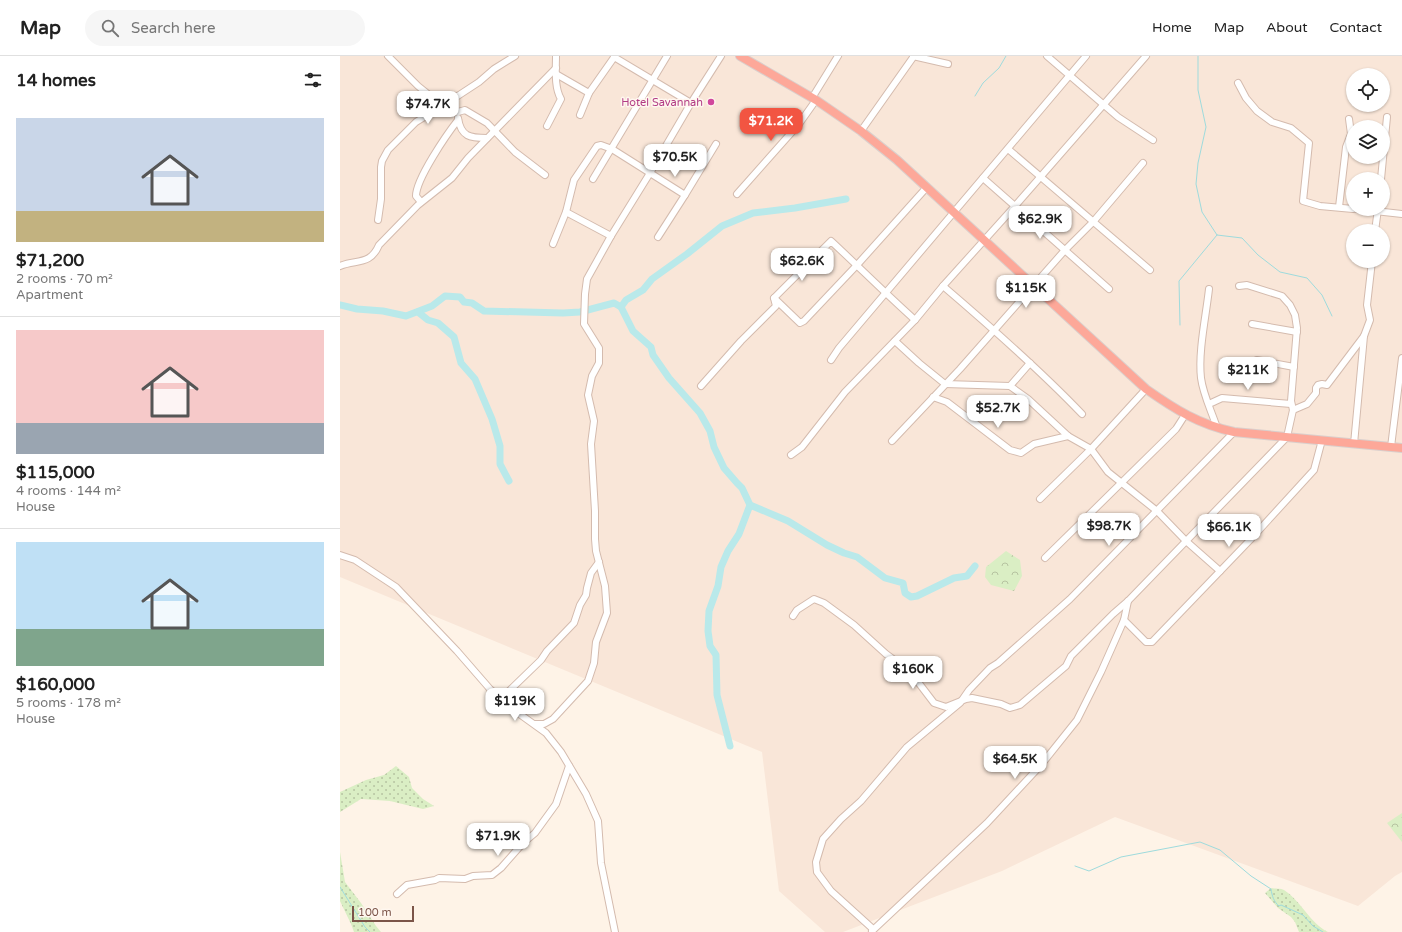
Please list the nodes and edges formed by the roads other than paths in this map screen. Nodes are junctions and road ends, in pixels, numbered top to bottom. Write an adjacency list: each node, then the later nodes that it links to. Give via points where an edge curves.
1 (388, 56): 22 (street, via 418,86)
2 (515, 56): 22 (street)
3 (556, 56): 14 (street)
4 (615, 56): 16 (street); 18 (street)
5 (667, 56): 16 (street)
6 (721, 56): 20 (street)
7 (740, 56): 19 (highway)
8 (838, 56): 19 (street)
9 (914, 56): 13 (street); 30 (street)
10 (1047, 56): 15 (street)
11 (1086, 56): 15 (street)
12 (1146, 56): 21 (street)
13 (948, 64)
14 (556, 71): 18 (street); 28 (street, via 560,99); 29 (street)
15 (1070, 76): 21 (street); 35 (street)
16 (653, 81): 20 (street); 34 (street)
17 (1238, 83): 48 (street, via 1257,111 1272,122 1291,128 1309,143 1303,201 1320,206)
18 (589, 93): 24 (street)
19 (814, 99): 30 (highway); 44 (street, via 799,124)
20 (691, 103): 38 (street)
21 (1104, 104): 32 (street, via 1118,117); 40 (street)
22 (443, 105): 23 (street); 54 (street, via 416,122 388,150 382,160)
23 (458, 112): 27 (street); 29 (street, via 469,111)
24 (580, 115)
25 (1387, 116): 37 (street)
26 (1349, 119): 48 (street, via 1351,134 1346,147)
27 (458, 120): 31 (street, via 465,134); 46 (street, via 438,148 418,188 416,196)
28 (547, 126)
29 (495, 130): 31 (street); 39 (street, via 515,152)
30 (861, 131): 43 (highway)
31 (487, 138): 46 (street, via 452,178)
32 (1154, 140)
33 (716, 144): 45 (street)
34 (612, 149): 38 (street); 42 (street); 50 (street, via 602,145 593,151 574,180)
35 (1008, 149): 40 (street); 41 (street)
36 (1143, 163): 55 (street)
37 (1382, 172)
38 (650, 173): 45 (street); 56 (street)
39 (545, 175)
40 (1042, 176): 47 (street); 55 (street)
41 (983, 178): 47 (street); 52 (street)
42 (593, 179)
43 (927, 187): 52 (highway); 61 (street)
44 (737, 194)
45 (685, 195): 57 (street)
46 (421, 202): 62 (street, via 378,245 375,254 362,262)
47 (1015, 206): 58 (street); 60 (street)
48 (1339, 207): 49 (street)
49 (1346, 208)
50 (566, 212): 56 (street); 59 (street)
51 (1390, 212): 53 (street)
52 (955, 213): 58 (highway); 70 (street)
53 (1402, 214)
54 (378, 220)
55 (1093, 222): 60 (street); 64 (street)
56 (611, 236): 109 (street, via 587,279 585,294 584,324 599,348 599,363 592,376 588,396 594,421 590,444 595,511 594,539)
57 (658, 237)
58 (984, 240): 65 (highway); 66 (street)
59 (553, 244)
60 (1065, 250): 65 (street); 68 (street)
61 (857, 265): 70 (street); 71 (street, via 831,241); 71 (street, via 800,323)
62 (340, 266)
63 (1371, 268): 76 (street, via 1367,305 1370,320)
64 (1150, 270)
65 (1034, 285): 74 (street); 86 (highway)
66 (943, 286): 72 (street); 74 (street)
67 (1239, 286): 75 (street, via 1247,285 1282,296 1295,315)
68 (1109, 288)
69 (1209, 289): 88 (street, via 1201,378)
70 (886, 294): 72 (street); 79 (street)
71 (774, 298): 84 (street, via 776,306)
72 (915, 320): 77 (street)
73 (1252, 324): 75 (street)
74 (995, 330): 81 (street); 83 (street)
75 (1296, 332): 82 (street)
76 (1364, 336): 89 (street, via 1327,385 1318,385 1316,393 1307,404); 98 (street)
77 (895, 341): 83 (street); 102 (street, via 845,392 802,448)
78 (1402, 358): 99 (street)
79 (831, 360)
80 (1257, 360): 82 (street)
81 (1030, 363): 85 (street); 90 (street)
82 (1294, 367): 89 (street)
83 (945, 384): 85 (street); 87 (street)
84 (701, 386)
85 (1010, 386): 94 (street)
86 (1146, 389): 91 (highway); 101 (street)
87 (933, 397): 94 (street, via 947,402 1010,450 1021,453 1034,444); 97 (street)
88 (1209, 404): 89 (street, via 1222,398); 92 (street)
89 (1292, 407): 95 (street)
90 (1082, 414)
91 (1185, 415): 92 (highway); 103 (street, via 1176,429)
92 (1219, 428): 93 (highway)
93 (1234, 432): 95 (highway); 105 (street)
94 (1068, 436): 101 (street)
95 (1287, 437): 96 (highway); 106 (street)
96 (1322, 440): 98 (highway); 110 (street, via 1314,470)
97 (892, 441)
98 (1354, 444): 99 (highway)
99 (1391, 447): 100 (highway)
100 (1402, 448)
101 (1091, 449): 103 (street, via 1108,472); 104 (street)
102 (791, 455)
103 (1120, 482): 105 (street); 108 (street)
104 (1040, 499)
105 (1157, 511): 106 (street); 115 (street, via 1070,599 990,668)
106 (1186, 541): 110 (street); 111 (street)
107 (340, 555): 114 (street, via 354,560 396,587)
108 (1045, 558)
109 (599, 562): 114 (street, via 591,573 586,595 574,623 508,692); 116 (street, via 605,586 607,613 596,642 594,663 588,681 553,719 544,724)
110 (1220, 571): 113 (street, via 1152,642 1146,642)
111 (1128, 601): 113 (street); 115 (street, via 1071,656 1066,666 1020,705 1010,708 972,698)
112 (793, 616): 115 (street, via 797,610 814,599 824,603 905,668 934,703 946,707)
113 (1124, 620): 119 (street, via 1076,720 1042,765 987,823)
114 (498, 695): 116 (street)
115 (960, 703): 119 (street, via 907,747 861,801 823,839 816,862 817,872 832,891)
116 (534, 724): 117 (street, via 546,733)
117 (569, 766): 118 (street, via 556,804 535,833 492,875 465,879 439,878 406,885); 120 (street, via 598,821 601,863)
118 (397, 894)
119 (872, 930)
120 (615, 932)

